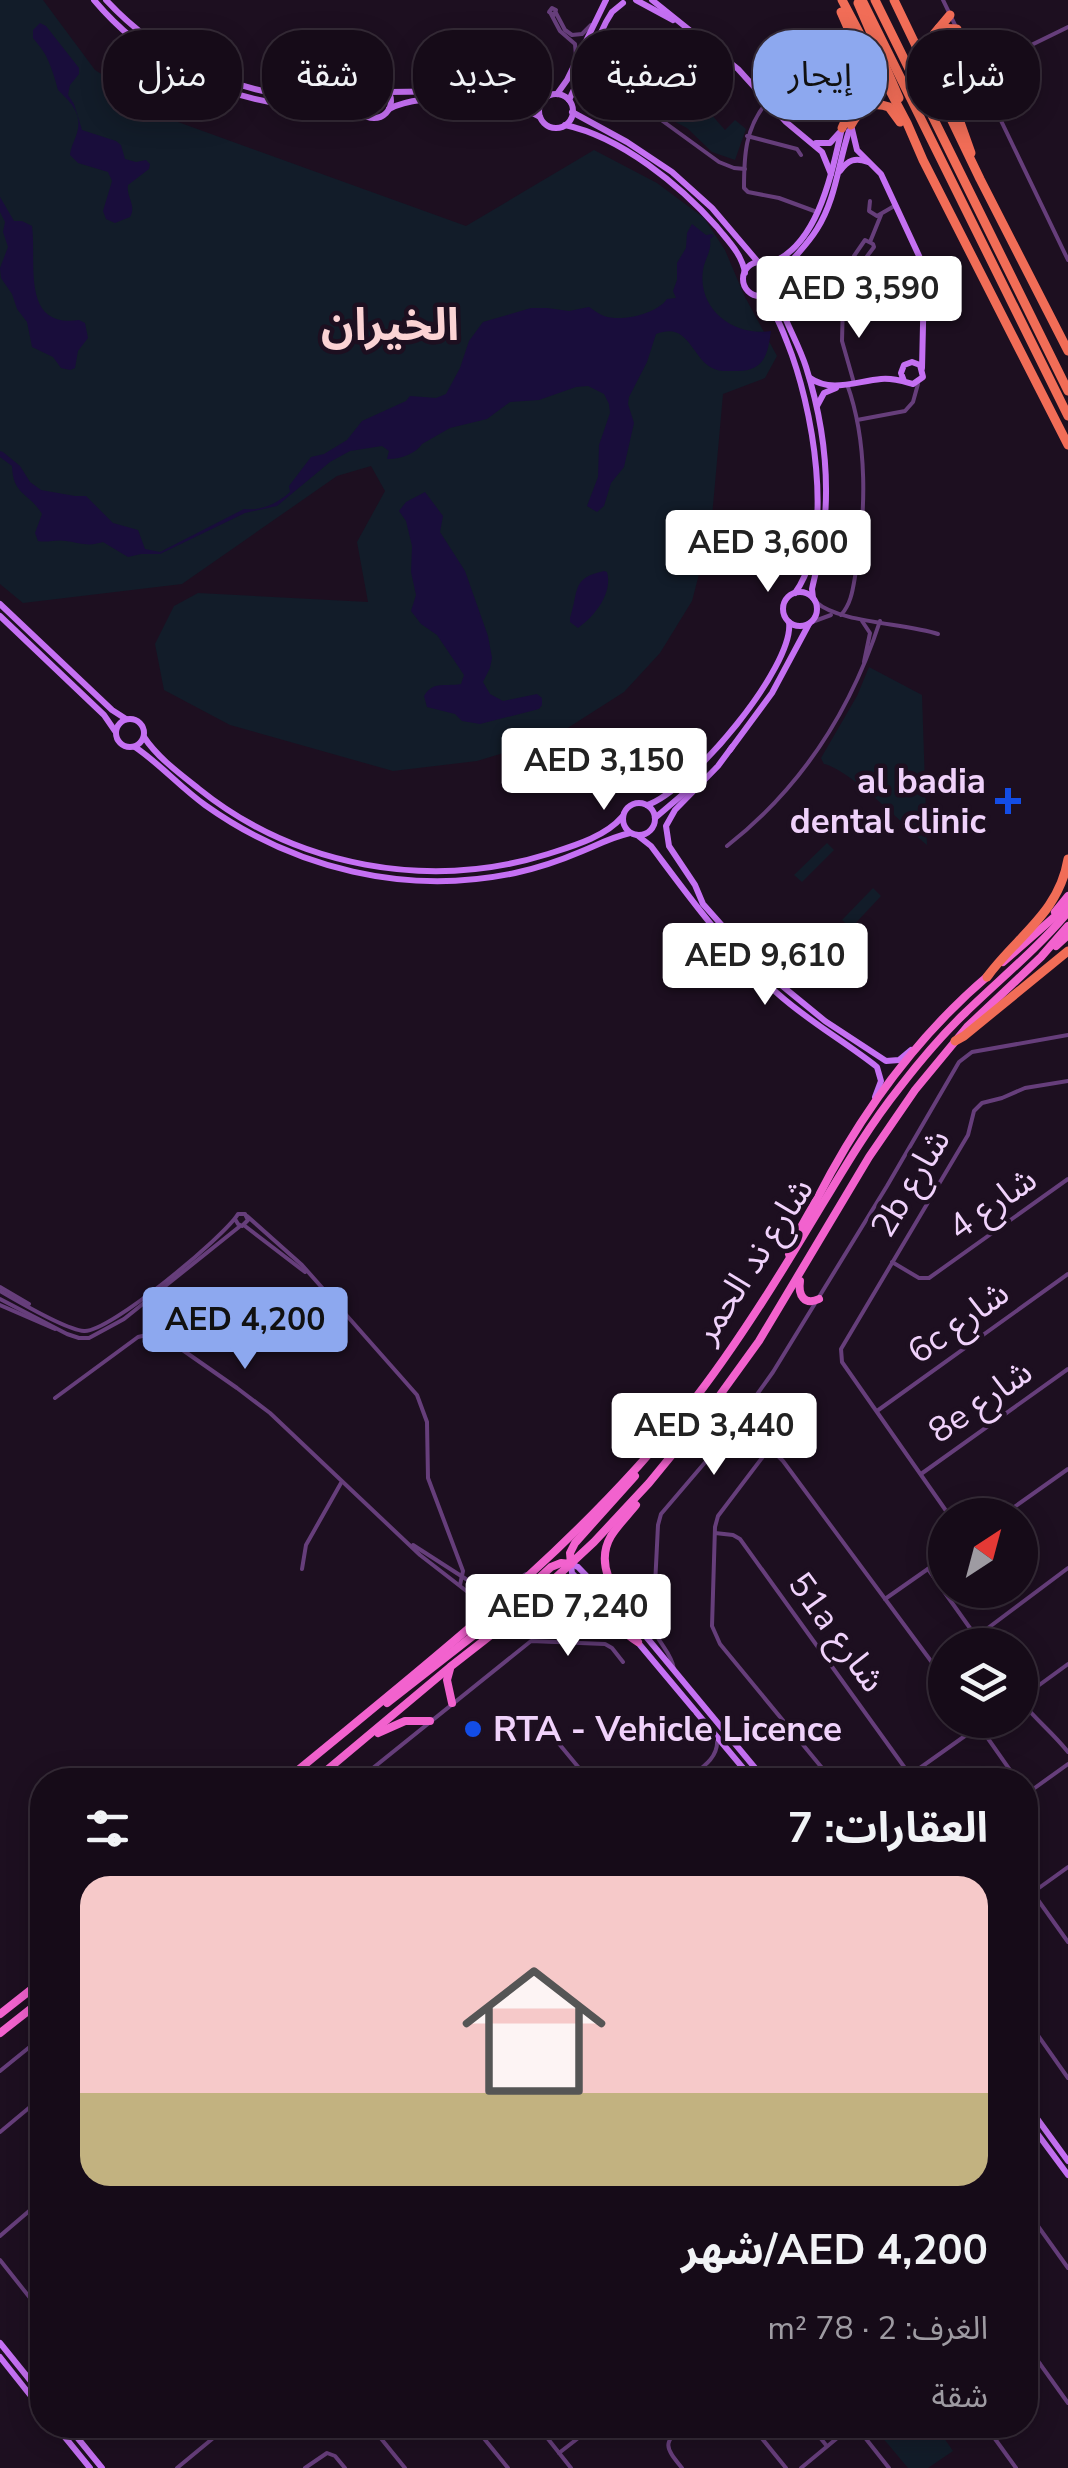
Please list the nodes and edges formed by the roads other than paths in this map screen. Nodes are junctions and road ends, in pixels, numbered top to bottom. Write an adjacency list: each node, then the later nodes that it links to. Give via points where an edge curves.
1 (94, 0): 20 (street)
2 (106, 0): 21 (street)
3 (554, 0): 13 (street)
4 (606, 0): 15 (street)
5 (635, 0): 12 (street); 16 (street)
6 (652, 0): 16 (street)
7 (839, 0): 39 (highway); 41 (highway, via 864,74)
8 (859, 0): 39 (highway); 80 (highway)
9 (875, 0): 77 (highway)
10 (891, 0): 51 (highway)
11 (943, 0): 14 (street)
12 (619, 1): 23 (street)
13 (553, 11): 15 (street, via 574,36); 25 (street)
14 (950, 15): 18 (highway); 19 (street)
15 (596, 22): 22 (street)
16 (679, 22): 27 (street)
17 (1068, 27): 24 (street)
18 (939, 28): 19 (highway); 51 (highway, via 932,46)
19 (957, 29)
20 (123, 30)
21 (138, 30)
22 (592, 30)
23 (602, 30)
24 (1040, 41)
25 (572, 42)
26 (572, 70): 29 (street)
27 (753, 86)
28 (572, 93): 31 (street)
29 (557, 94): 30 (street); 31 (street)
30 (552, 96)
31 (569, 100): 32 (street)
32 (572, 112): 40 (street)
33 (542, 120): 40 (street)
34 (587, 120): 58 (street, via 672,172)
35 (660, 120): 47 (street)
36 (754, 120): 42 (street)
37 (784, 120): 43 (street)
38 (1001, 120): 57 (street)
39 (907, 122): 46 (highway)
40 (564, 125): 60 (street, via 603,139 676,187 726,239)
41 (847, 126): 43 (street, via 827,144); 46 (highway, via 867,106 889,107); 48 (street, via 857,150); 50 (street)
42 (748, 136): 44 (street); 45 (street)
43 (807, 138): 50 (street)
44 (801, 155)
45 (745, 160): 47 (street); 49 (street)
46 (923, 160): 82 (highway)
47 (729, 166): 49 (street)
48 (876, 166): 50 (street, via 854,159); 53 (street)
49 (745, 169): 54 (street, via 746,191)
50 (834, 175): 54 (street); 61 (street, via 819,227)
51 (980, 179): 65 (highway)
52 (870, 200): 55 (street, via 870,213)
53 (896, 205): 55 (street); 67 (street, via 923,270)
54 (817, 212): 59 (street, via 787,254)
55 (881, 215): 56 (street)
56 (870, 242): 56 (street, via 874,247 860,262 854,254 864,240)
57 (1068, 260)
58 (758, 262): 59 (street); 60 (street)
59 (768, 264): 61 (street)
60 (745, 272): 63 (street, via 747,289)
61 (777, 278): 62 (street)
62 (774, 288): 63 (street); 72 (street)
63 (759, 296): 83 (street, via 793,356 815,452 813,547)
64 (842, 302): 76 (street)
65 (1047, 308): 66 (highway); 68 (highway)
66 (1068, 342)
67 (923, 346): 69 (street); 70 (street)
68 (1068, 351)
69 (912, 362): 70 (street); 71 (street)
70 (922, 368): 75 (street)
71 (901, 370): 73 (street); 74 (street)
72 (809, 378): 76 (street, via 824,386); 79 (street)
73 (883, 379): 74 (street); 76 (street)
74 (906, 382): 75 (street); 78 (street)
75 (918, 382): 78 (street)
76 (849, 384): 79 (street, via 827,392); 81 (street)
77 (1068, 390)
78 (912, 404): 81 (street, via 900,413)
79 (816, 406): 84 (street, via 826,506)
80 (1068, 416)
81 (857, 420): 86 (street, via 860,547 848,607)
82 (1068, 445)
83 (795, 593): 84 (street); 90 (street, via 784,604)
84 (814, 600): 86 (street); 91 (street, via 817,613)
85 (0, 604): 94 (street)
86 (838, 615): 88 (street); 91 (street)
87 (0, 616): 95 (street)
88 (858, 618): 89 (street); 93 (street, via 870,632)
89 (880, 621): 92 (street); 93 (street)
90 (789, 622): 91 (street); 99 (street, via 786,645 732,732 693,774)
91 (810, 623): 98 (street)
92 (938, 634)
93 (864, 666): 103 (street, via 799,776)
94 (126, 719): 95 (street); 96 (street, via 139,722)
95 (115, 731): 97 (street, via 122,745)
96 (144, 737): 97 (street); 100 (street, via 243,819 295,845 366,866 440,872 492,867 561,850)
97 (135, 746): 102 (street, via 202,803 254,836 311,861 372,876 496,876)
98 (732, 747): 101 (street); 115 (street, via 672,813 668,842 703,904 758,966)
99 (648, 805): 100 (street, via 632,804); 101 (street)
100 (622, 817): 102 (street)
101 (655, 818): 102 (street, via 650,831)
102 (633, 834): 116 (street, via 651,846 726,944)
103 (727, 846)
104 (1068, 859): 112 (highway, via 1046,912)
105 (1068, 896): 109 (main road)
106 (1068, 908): 109 (main road); 125 (main road, شارع ند الحمر, via 898,1088)
107 (1068, 926): 111 (main road, شارع ند الحمر)
108 (1068, 935): 111 (main road)
109 (1032, 938): 112 (main road)
110 (1068, 951): 117 (highway)
111 (1040, 958): 117 (main road, شارع ند الحمر)
112 (986, 977): 113 (main road)
113 (930, 1032): 115 (street, via 889,1062); 119 (main road)
114 (1068, 1035): 130 (street, via 980,1050 959,1062)
115 (848, 1036): 116 (street)
116 (838, 1040): 119 (street, via 880,1072)
117 (955, 1041): 126 (main road, شارع ند الحمر, via 884,1133)
118 (1068, 1081): 124 (street, 2b شارع, via 979,1105 970,1132)
119 (870, 1110): 125 (main road, via 793,1243)
120 (1068, 1179): 124 (street, شارع 4, via 929,1278)
121 (246, 1216): 122 (street); 123 (street); 128 (street)
122 (235, 1219): 123 (street); 129 (street, via 137,1304 96,1329 77,1330)
123 (242, 1225): 128 (street); 131 (street, via 139,1308 84,1338)
124 (892, 1262): 135 (street, 2b شارع, via 841,1350 842,1362)
125 (788, 1263): 136 (main road, شارع ند الحمر)
126 (801, 1273): 130 (main road, via 801,1296); 141 (main road, شارع ند الحمر, via 724,1390)
127 (1068, 1274): 135 (street, 6c شارع)
128 (316, 1282): 151 (street, via 422,1404 428,1478)
129 (0, 1289)
130 (819, 1299): 162 (street, via 748,1408 659,1520 653,1626)
131 (0, 1302)
132 (1068, 1369): 139 (street, 8e شارع)
133 (55, 1398): 140 (street, via 138,1337 160,1335 262,1407)
134 (802, 1405): 137 (street)
135 (877, 1411): 139 (street)
136 (673, 1426): 146 (main road, via 575,1543); 150 (main road, شارع ند الحمر)
137 (770, 1448): 144 (street, via 721,1512); 153 (street)
138 (1068, 1468): 143 (street)
139 (921, 1474): 142 (street)
140 (342, 1482): 145 (street); 149 (street, via 306,1545)
141 (649, 1484): 146 (main road, شارع ند الحمر); 155 (main road, via 609,1539 604,1562)
142 (937, 1498)
143 (1027, 1498)
144 (715, 1533): 186 (street, via 717,1640); 187 (street, 51a شارع, via 740,1539)
145 (409, 1543): 151 (street); 152 (street)
146 (571, 1564): 155 (street, via 572,1573); 156 (main road, شارع ند الحمر); 169 (main road, via 551,1567 497,1617)
147 (928, 1568): 153 (street)
148 (1068, 1568): 154 (street)
149 (302, 1569)
150 (536, 1570): 151 (street, via 490,1591); 157 (main road, شارع ند الحمر)
151 (463, 1578): 152 (street)
152 (460, 1585): 157 (street, via 475,1600 476,1614)
153 (886, 1599): 158 (street)
154 (987, 1628)
155 (641, 1638): 156 (main road, via 584,1598 567,1594 548,1598); 162 (street); 170 (street)
156 (480, 1645): 161 (main road, شارع ند الحمر)
157 (442, 1652): 169 (main road, شارع ند الحمر)
158 (928, 1657)
159 (623, 1662): 165 (street, via 600,1644 536,1640)
160 (1068, 1664): 163 (street)
161 (450, 1667): 164 (main road); 174 (main road, شارع ند الحمر)
162 (674, 1669): 185 (street)
163 (1038, 1686)
164 (448, 1688): 165 (main road); 166 (main road)
165 (464, 1693): 166 (street)
166 (452, 1703): 167 (street)
167 (430, 1720): 174 (main road, via 400,1722); 181 (street)
168 (1038, 1721): 175 (street)
169 (338, 1736): 179 (main road, شارع ند الحمر)
170 (716, 1736): 176 (street); 177 (street)
171 (962, 1738): 188 (street)
172 (987, 1738): 189 (street)
173 (555, 1739): 182 (street)
174 (365, 1740): 180 (main road, شارع ند الحمر)
175 (1068, 1752)
176 (712, 1760): 177 (street, via 722,1756); 183 (street)
177 (738, 1763): 184 (street)
178 (1068, 1764): 190 (street)
179 (300, 1768)
180 (330, 1768)
181 (372, 1768)
182 (579, 1768)
183 (702, 1768)
184 (742, 1768)
185 (754, 1768)
186 (822, 1768)
187 (905, 1768)
188 (920, 1768)
189 (1009, 1768)
190 (1038, 1785)
191 (1068, 1867): 192 (street)
192 (1038, 1888)
193 (1038, 1899): 194 (street)
194 (1068, 1942)
195 (30, 1990): 197 (main road)
196 (30, 2009): 198 (main road)
197 (0, 2014)
198 (0, 2033)
199 (1038, 2035): 202 (street)
200 (30, 2047): 201 (street)
201 (0, 2071)
202 (1068, 2078)
203 (30, 2107): 205 (street)
204 (1038, 2120): 207 (street)
205 (0, 2132)
206 (1038, 2135): 208 (street)
207 (1068, 2162)
208 (1068, 2175)
209 (30, 2210): 211 (street)
210 (1038, 2226): 213 (street)
211 (0, 2236)
212 (0, 2260): 214 (street)
213 (1068, 2268)
214 (30, 2297)
215 (0, 2343): 219 (street)
216 (0, 2357): 222 (street)
217 (1038, 2361): 218 (street)
218 (1040, 2364): 223 (street)
219 (20, 2368): 220 (street); 221 (street)
220 (30, 2369)
221 (30, 2380)
222 (30, 2395)
223 (1068, 2404)
224 (66, 2438): 239 (street)
225 (78, 2438): 240 (street)
226 (213, 2438): 241 (street)
227 (381, 2438): 244 (street)
228 (484, 2438): 245 (street)
229 (547, 2438): 238 (street)
230 (578, 2438): 238 (street)
231 (669, 2438): 247 (street, via 669,2451)
232 (762, 2438): 248 (street)
233 (820, 2438): 237 (street)
234 (837, 2438): 237 (street)
235 (865, 2438): 250 (street)
236 (994, 2438): 251 (street)
237 (826, 2446): 249 (street)
238 (559, 2453): 246 (street)
239 (90, 2468)
240 (102, 2468)
241 (178, 2468)
242 (305, 2468): 243 (street, via 327,2453)
243 (345, 2468)
244 (405, 2468)
245 (508, 2468)
246 (572, 2468)
247 (682, 2468)
248 (786, 2468)
249 (801, 2468)
250 (889, 2468)
251 (1016, 2468)

